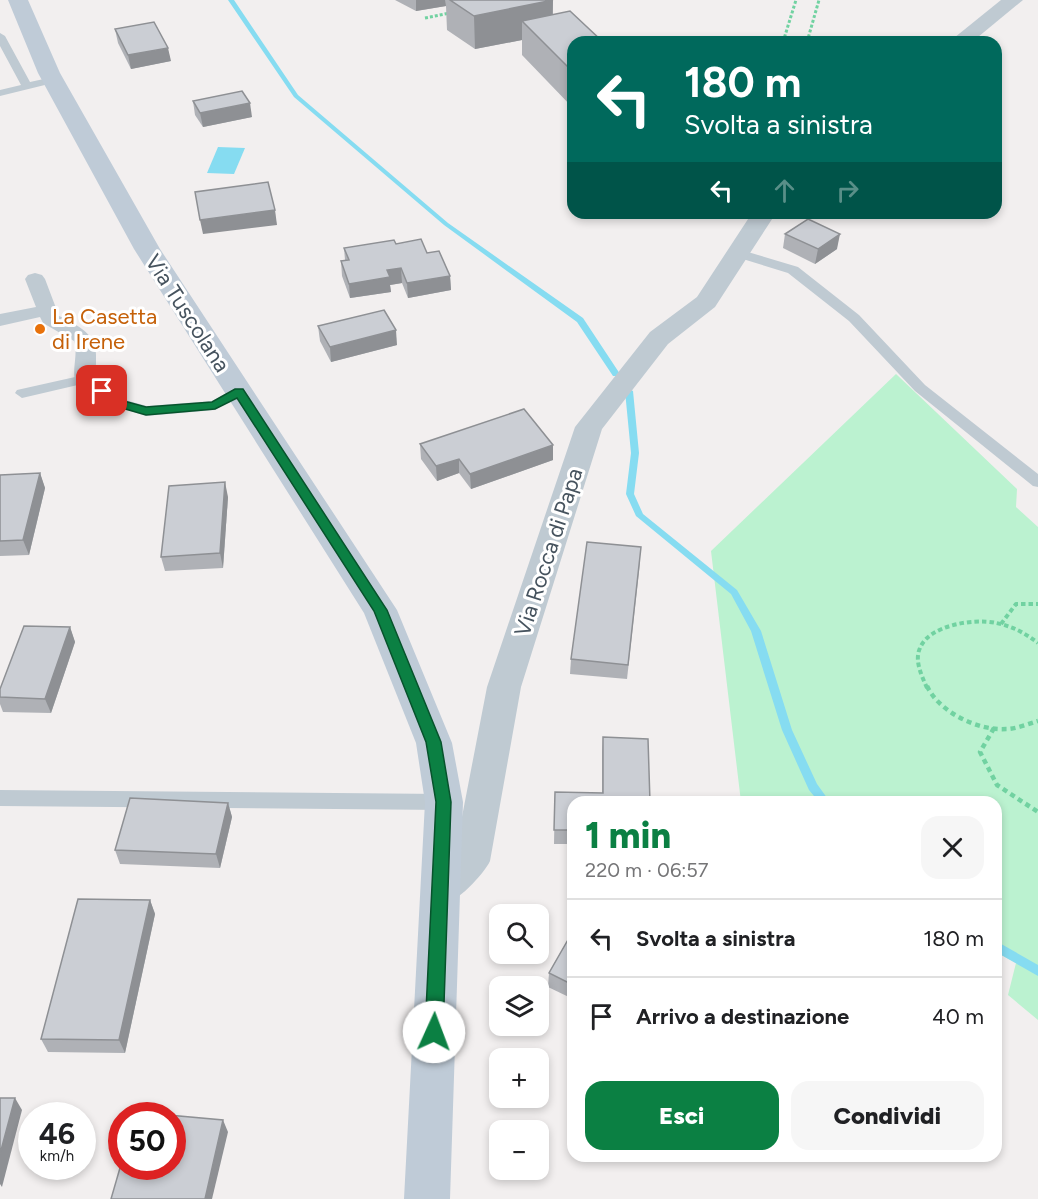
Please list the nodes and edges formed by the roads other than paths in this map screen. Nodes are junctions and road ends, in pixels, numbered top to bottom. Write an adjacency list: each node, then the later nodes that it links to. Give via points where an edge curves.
1 (18, 0): 5 (main road, Via Tuscolana)
2 (1013, 0): 4 (street)
3 (0, 36): 5 (lane)
4 (967, 36)
5 (40, 83): 6 (lane); 13 (main road, Via Tuscolana)
6 (0, 93)
7 (760, 219): 8 (street, Via Rocca di Papa)
8 (738, 253): 15 (lane, via 793,270 854,318 920,388); 18 (street, Via Rocca di Papa, via 706,302 659,338 589,427 504,687 472,861)
9 (35, 279): 10 (street)
10 (47, 310): 11 (street); 12 (street, via 50,319 81,334 86,343)
11 (0, 320)
12 (84, 379): 13 (lane, via 120,403 146,411 215,405); 14 (lane)
13 (239, 391): 17 (main road, Via Tuscolana, via 380,610 434,742)
14 (22, 393)
15 (1038, 482)
16 (0, 798): 17 (lane)
17 (444, 802): 18 (main road, Via Tuscolana)
18 (440, 889): 19 (main road, Via Tuscolana)
19 (427, 1199)

